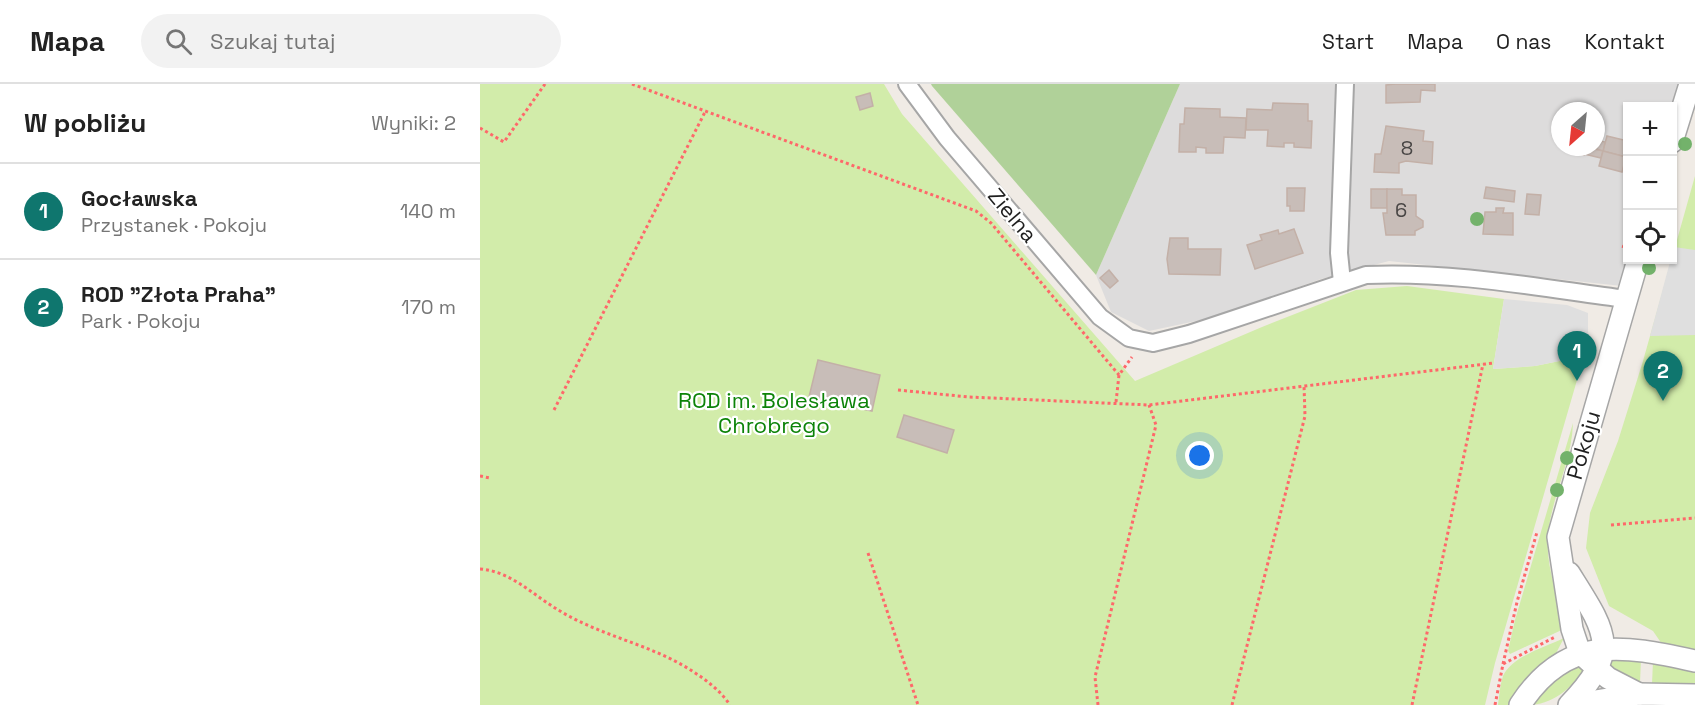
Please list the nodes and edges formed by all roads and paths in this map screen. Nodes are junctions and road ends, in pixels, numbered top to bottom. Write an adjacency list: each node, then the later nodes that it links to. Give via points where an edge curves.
1 (545, 84): 8 (path, via 504,142)
2 (632, 84): 6 (path)
3 (907, 84): 10 (street, Zielna, via 947,138 1093,309 1128,338 1153,344 1180,337)
4 (1345, 84): 10 (street, via 1339,253)
5 (1690, 84): 7 (street)
6 (705, 112): 15 (path, via 976,211 991,223); 20 (path)
7 (1677, 126)
8 (480, 128)
9 (1637, 264): 11 (street, Pokoju)
10 (1342, 282): 11 (street, via 1366,274 1396,273)
11 (1626, 299): 27 (street, Pokoju, via 1558,537 1572,629)
12 (1494, 363): 13 (path)
13 (1483, 364): 16 (path); 35 (path)
14 (1125, 370): 15 (path)
15 (1119, 375): 18 (path)
16 (1304, 385): 19 (path); 34 (path, via 1305,416)
17 (898, 390): 18 (path, via 969,397)
18 (1116, 402): 19 (path)
19 (1149, 405): 33 (path, via 1156,425 1095,677)
20 (554, 410)
21 (480, 476): 22 (path)
22 (490, 478)
23 (1695, 518): 24 (path)
24 (1611, 525)
25 (868, 553): 32 (path)
26 (480, 569): 31 (path, via 501,573 560,612 688,669 722,692)
27 (1594, 655): 28 (street, via 1648,651); 29 (street); 36 (street, via 1549,672); 37 (street)
28 (1695, 661)
29 (1639, 694): 30 (street); 37 (street)
30 (1695, 695)
31 (730, 705)
32 (918, 705)
33 (1098, 705)
34 (1232, 705)
35 (1412, 705)
36 (1520, 705)
37 (1569, 705)

